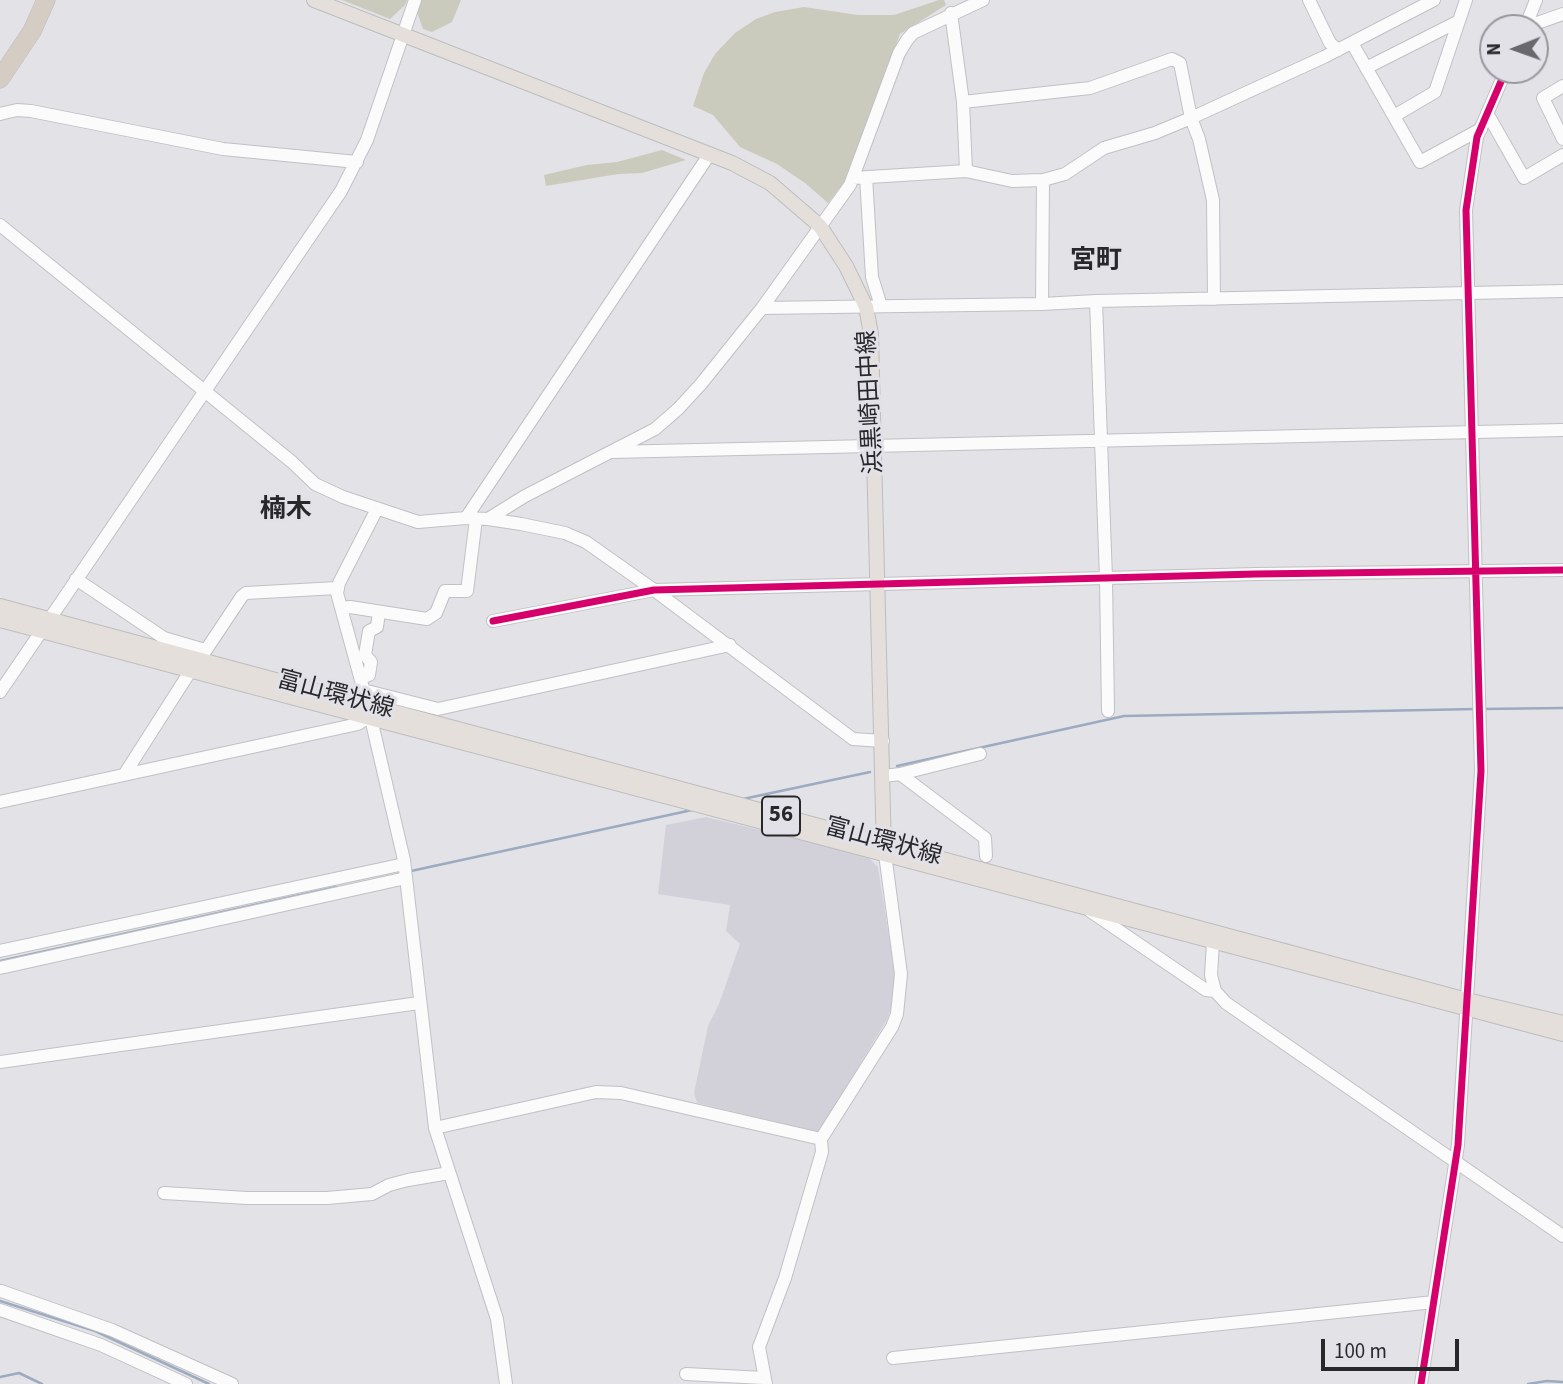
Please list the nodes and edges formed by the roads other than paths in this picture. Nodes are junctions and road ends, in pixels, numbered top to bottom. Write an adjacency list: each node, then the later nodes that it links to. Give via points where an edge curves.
1 (46, 0): 15 (highway, via 32,31)
2 (314, 0): 11 (main road, 浜黒崎田中線)
3 (415, 0): 11 (street)
4 (983, 0): 9 (street)
5 (1325, 0): 8 (street)
6 (1434, 0): 12 (street)
7 (1466, 0): 10 (street)
8 (1310, 4): 13 (street)
9 (951, 13): 18 (street); 29 (street, via 913,33 899,53)
10 (1459, 21): 14 (street); 21 (street, via 1435,92)
11 (402, 35): 25 (main road, 浜黒崎田中線); 27 (street)
12 (1352, 43): 13 (street); 14 (street)
13 (1338, 50): 22 (street)
14 (1366, 68): 21 (street)
15 (0, 79)
16 (1500, 84): 19 (street)
17 (1563, 86): 24 (street, via 1543,97)
18 (963, 102): 22 (street, via 1090,88 1172,59 1180,63); 28 (street)
19 (1487, 113): 23 (street); 26 (street, via 1524,178)
20 (0, 114): 27 (street, via 31,111 213,147)
21 (1394, 116): 23 (street, via 1420,162)
22 (1191, 118): 31 (street, via 1104,148 1065,174); 36 (street, via 1213,201)
23 (1480, 129): 35 (street, via 1466,210)
24 (1563, 139)
25 (709, 155): 33 (main road, 浜黒崎田中線, via 770,183); 48 (street)
26 (1563, 155)
27 (357, 162): 41 (street)
28 (966, 171): 30 (street); 31 (street, via 1012,181)
29 (853, 177): 30 (street); 33 (street)
30 (866, 177): 40 (street)
31 (1043, 180): 38 (street)
32 (0, 225): 41 (street)
33 (820, 226): 39 (street); 40 (main road, 浜黒崎田中線)
34 (1563, 291): 35 (street)
35 (1468, 293): 36 (street); 43 (street)
36 (1214, 299): 37 (street)
37 (1096, 301): 38 (street); 44 (street)
38 (1042, 304): 40 (street)
39 (762, 307): 40 (street); 46 (street, via 678,409 655,429)
40 (873, 307): 45 (main road, 浜黒崎田中線)
41 (205, 393): 47 (street, via 314,484); 51 (street)
42 (1563, 430): 43 (street)
43 (1473, 432): 44 (street); 50 (street)
44 (1101, 441): 45 (street); 52 (street)
45 (876, 447): 46 (street); 53 (main road, 浜黒崎田中線)
46 (611, 452): 48 (street)
47 (377, 509): 48 (street, via 418,522); 54 (street)
48 (476, 519): 55 (street, via 565,533 602,551); 58 (street, via 467,591 445,591 436,613 427,619)
49 (1563, 570): 50 (street)
50 (1477, 573): 52 (street); 86 (street, via 1480,771)
51 (76, 579): 61 (street); 63 (street)
52 (1106, 579): 53 (street); 67 (street)
53 (879, 584): 55 (street); 68 (main road, 浜黒崎田中線)
54 (337, 588): 57 (street); 63 (street, via 246,593)
55 (654, 590): 60 (street); 62 (street)
56 (0, 606): 61 (main road, 富山環状線 / 56)
57 (342, 608): 58 (street); 64 (street)
58 (379, 612): 64 (street, via 377,627 369,631 365,655 371,662)
59 (0, 620): 61 (main road, 富山環状線 / 56)
60 (493, 621)
61 (45, 625): 63 (main road, 富山環状線 / 56); 65 (street)
62 (730, 645): 64 (street, via 438,709); 68 (street, via 853,739)
63 (199, 660): 66 (main road, 富山環状線 / 56); 71 (street)
64 (362, 684): 66 (street)
65 (0, 692)
66 (369, 711): 71 (street, via 358,724); 74 (main road, 富山環状線 / 56); 76 (street)
67 (1108, 711)
68 (883, 741): 72 (main road, 浜黒崎田中線)
69 (980, 754): 70 (street)
70 (900, 774): 72 (street); 75 (street, via 985,838)
71 (124, 775): 73 (street)
72 (884, 776): 74 (main road, 浜黒崎田中線)
73 (0, 802)
74 (884, 848): 78 (main road, 富山環状線 / 56); 86 (main road, 富山環状線 / 56); 91 (street, via 901,974 899,1007 892,1027)
75 (986, 856)
76 (404, 864): 77 (street); 79 (street)
77 (406, 878): 82 (street); 85 (street)
78 (1087, 909): 80 (main road, 富山環状線 / 56); 84 (street, via 1206,990)
79 (52, 940): 81 (street); 82 (street)
80 (1213, 942): 84 (street); 86 (main road, 富山環状線 / 56)
81 (0, 951)
82 (56, 955): 83 (street)
83 (0, 968)
84 (1215, 991): 92 (street)
85 (419, 1003): 89 (street); 90 (street)
86 (1467, 1005): 87 (main road, 富山環状線 / 56); 88 (main road, 富山環状線 / 56); 92 (street)
87 (1563, 1023)
88 (1563, 1034)
89 (0, 1062)
90 (435, 1128): 91 (street, via 596,1092 621,1093); 93 (street)
91 (821, 1139): 101 (street, via 822,1152 785,1278 759,1347)
92 (1456, 1163): 95 (street); 97 (street)
93 (449, 1173): 94 (street, via 389,1185 372,1194 327,1198); 104 (street, via 497,1319)
94 (164, 1193)
95 (1563, 1236)
96 (0, 1293): 103 (street, via 112,1330)
97 (1434, 1302): 99 (street); 105 (street)
98 (0, 1310): 102 (street, via 102,1345)
99 (893, 1358)
100 (687, 1374): 101 (street)
101 (765, 1381)
102 (186, 1384)
103 (232, 1384)
104 (506, 1384)
105 (1421, 1384)

